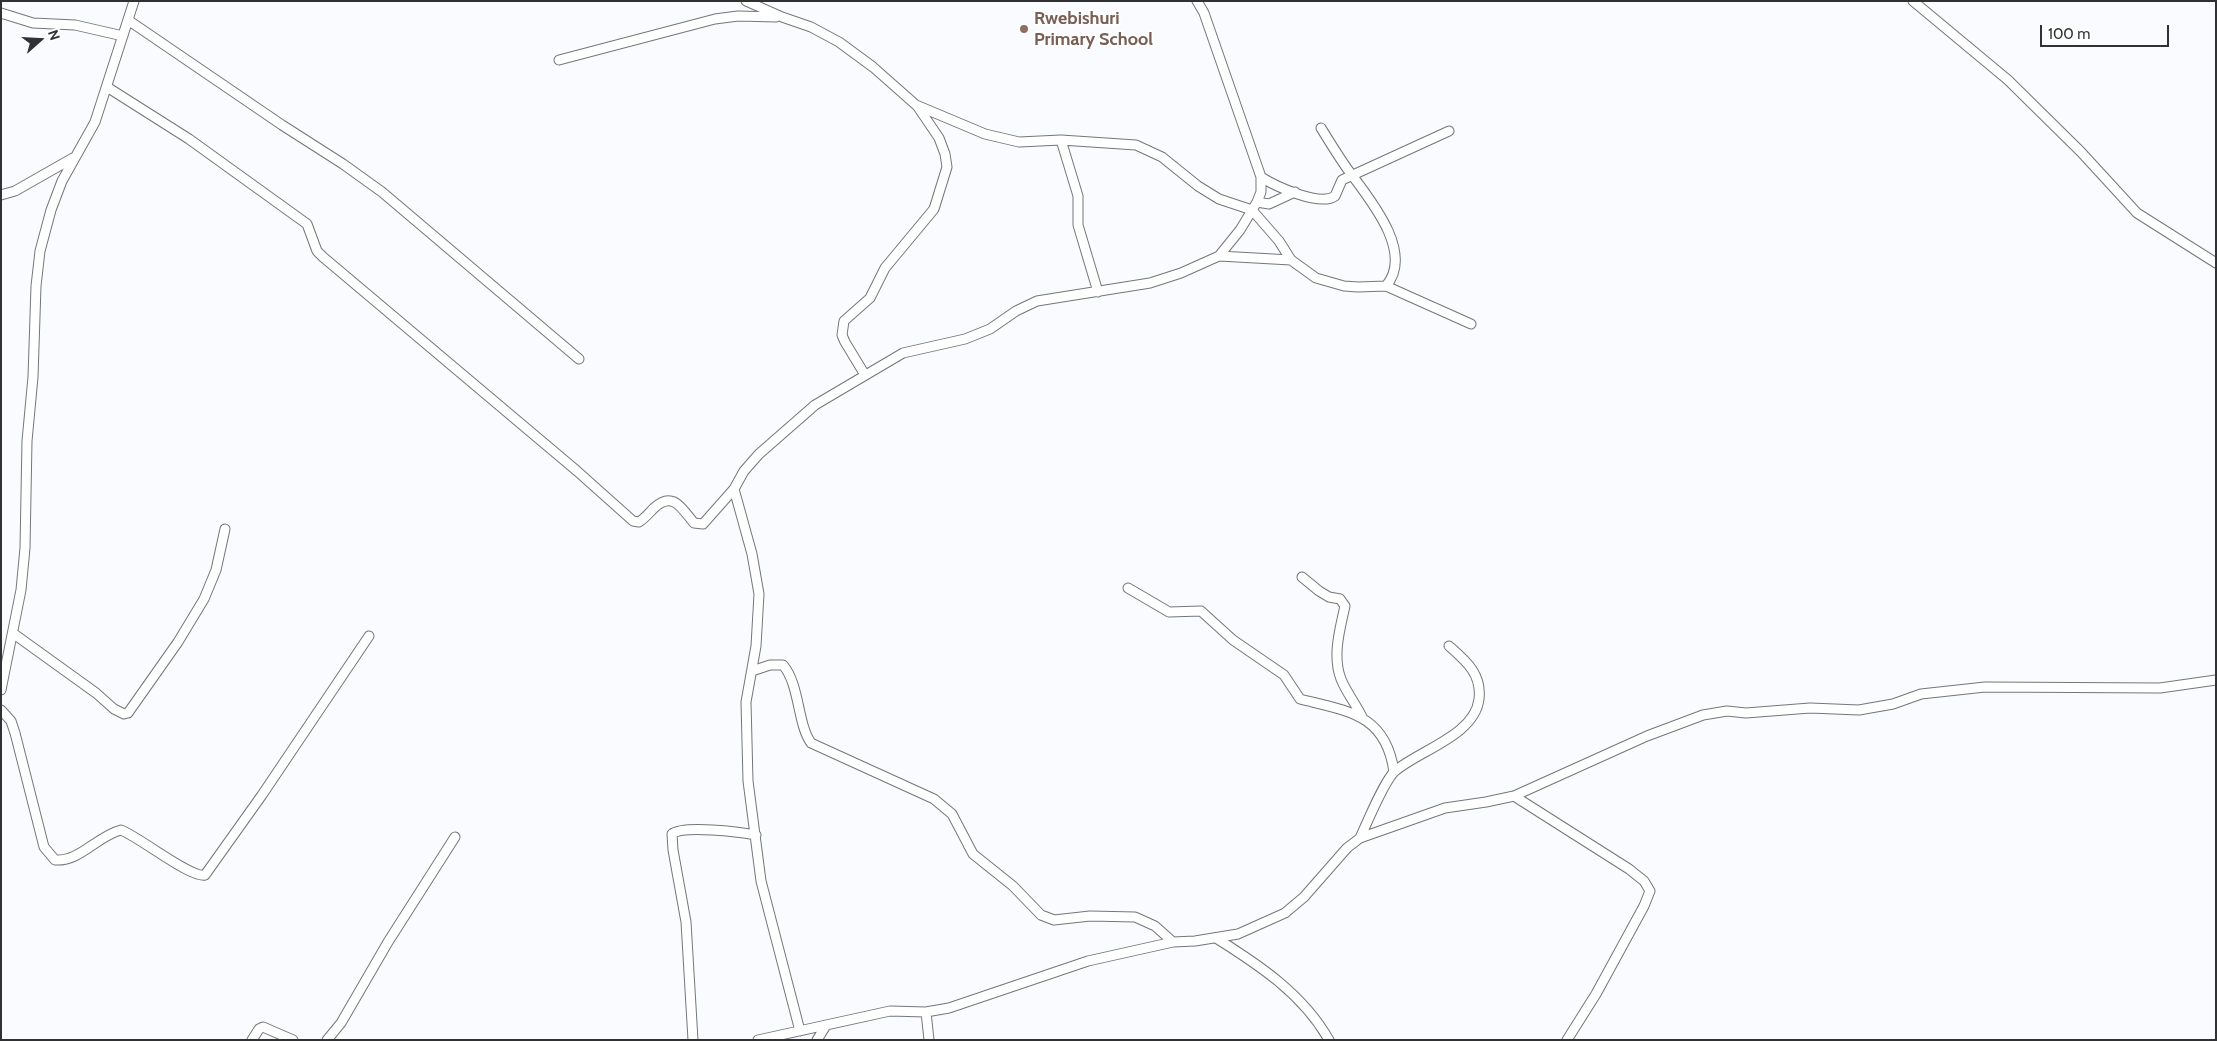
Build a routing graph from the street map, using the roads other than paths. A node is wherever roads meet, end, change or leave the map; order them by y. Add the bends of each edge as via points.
1 (134, 1) edge
2 (746, 1) edge
3 (1197, 1) edge
4 (1913, 1) edge
5 (1, 13) edge
6 (782, 17) junction
7 (128, 20) junction
8 (123, 36) junction
9 (559, 60) dead end
10 (107, 87) junction
11 (916, 105) junction
12 (1321, 128) dead end
13 (1449, 131) dead end
14 (1061, 140) junction
15 (74, 158) junction
16 (1261, 177) junction
17 (1353, 177) junction
18 (1295, 192) junction
19 (1, 195) edge
20 (1257, 202) junction
21 (1252, 210) junction
22 (1220, 256) junction
23 (1291, 260) junction
24 (2216, 263) edge
25 (1386, 286) junction
26 (1098, 292) junction
27 (1471, 324) dead end
28 (579, 359) dead end
29 (865, 375) junction
30 (734, 489) junction
31 (225, 529) dead end
32 (1302, 577) dead end
33 (1128, 588) dead end
34 (14, 634) junction
35 (369, 636) dead end
36 (1449, 646) dead end
37 (752, 671) junction
38 (2216, 680) edge
39 (1, 690) edge
40 (1, 710) edge
41 (1362, 717) junction
42 (1394, 772) junction
43 (1514, 796) junction
44 (756, 835) junction
45 (455, 837) dead end
46 (1360, 838) junction
47 (1216, 938) junction
48 (1173, 942) junction
49 (926, 1012) junction
50 (825, 1026) junction
51 (800, 1031) junction
52 (252, 1040) edge
53 (292, 1040) edge
54 (327, 1040) edge
55 (693, 1040) edge
56 (758, 1040) edge
57 (817, 1040) edge
58 (930, 1040) edge
59 (1329, 1040) edge
60 (1567, 1040) edge

1 - 7 street
2 - 6 street
3 - 16 street
4 - 24 street via 2001,74 2138,213
5 - 8 street via 33,23 75,25
6 - 9 street via 715,19
6 - 11 street via 839,42
7 - 8 street
7 - 28 street via 374,186
8 - 10 street
10 - 15 street via 95,122
10 - 30 street via 189,138 307,224 317,251 323,257 634,521 639,522 662,501 670,500 682,507 694,523 702,524
11 - 14 street via 985,134 1019,142
11 - 29 street via 939,138 947,167 934,209 885,268 870,298 844,321 842,335
12 - 17 street
13 - 17 street
14 - 21 street via 1136,145 1162,157 1198,186 1219,198
14 - 26 street via 1078,196 1077,215
15 - 19 street
15 - 34 street via 51,210 38,264 25,465 25,548
16 - 18 street via 1276,187
16 - 20 street
17 - 18 street via 1342,180 1335,196 1326,200
17 - 25 street via 1378,211 1392,242 1396,268
18 - 20 street via 1269,204
20 - 21 street
21 - 22 street
21 - 23 street
22 - 23 street
22 - 26 street via 1182,273
23 - 25 street via 1326,282 1358,287
25 - 27 street
26 - 29 street via 1036,301 990,329 965,339 902,353
29 - 30 street via 815,405 759,454
30 - 37 street via 759,594
31 - 34 street via 216,570 204,599 128,713 114,710 96,693
32 - 41 street via 1329,597 1340,599 1345,606 1338,634 1338,668
33 - 41 street via 1169,612 1201,611 1233,640 1284,675 1300,699
34 - 39 street
35 - 40 street via 262,795 205,874 200,876 121,830 107,835 73,857 55,860 44,846 11,720
36 - 42 street via 1477,674 1478,708 1468,724
37 - 44 street via 746,702 746,742
37 - 48 street via 783,665 811,743 934,799 952,814 973,854 1013,886 1041,915 1054,920 1135,916 1155,926
38 - 43 street via 2160,688 1985,687 1921,694 1893,704 1859,710 1810,708 1703,715 1647,736
41 - 42 street via 1382,736
42 - 46 street
43 - 46 street via 1445,808
43 - 60 street via 1629,869 1644,881 1650,891 1596,994
44 - 51 street via 761,881
44 - 55 street via 736,831 682,830 672,834 686,922
45 - 54 street via 341,1023
46 - 47 street via 1346,848 1304,897 1285,913 1238,934
47 - 48 street
47 - 59 street via 1290,991
48 - 49 street via 1088,961 949,1008
49 - 50 street via 890,1011
49 - 58 street
50 - 51 street
50 - 57 street
51 - 56 street
52 - 53 street via 263,1027

